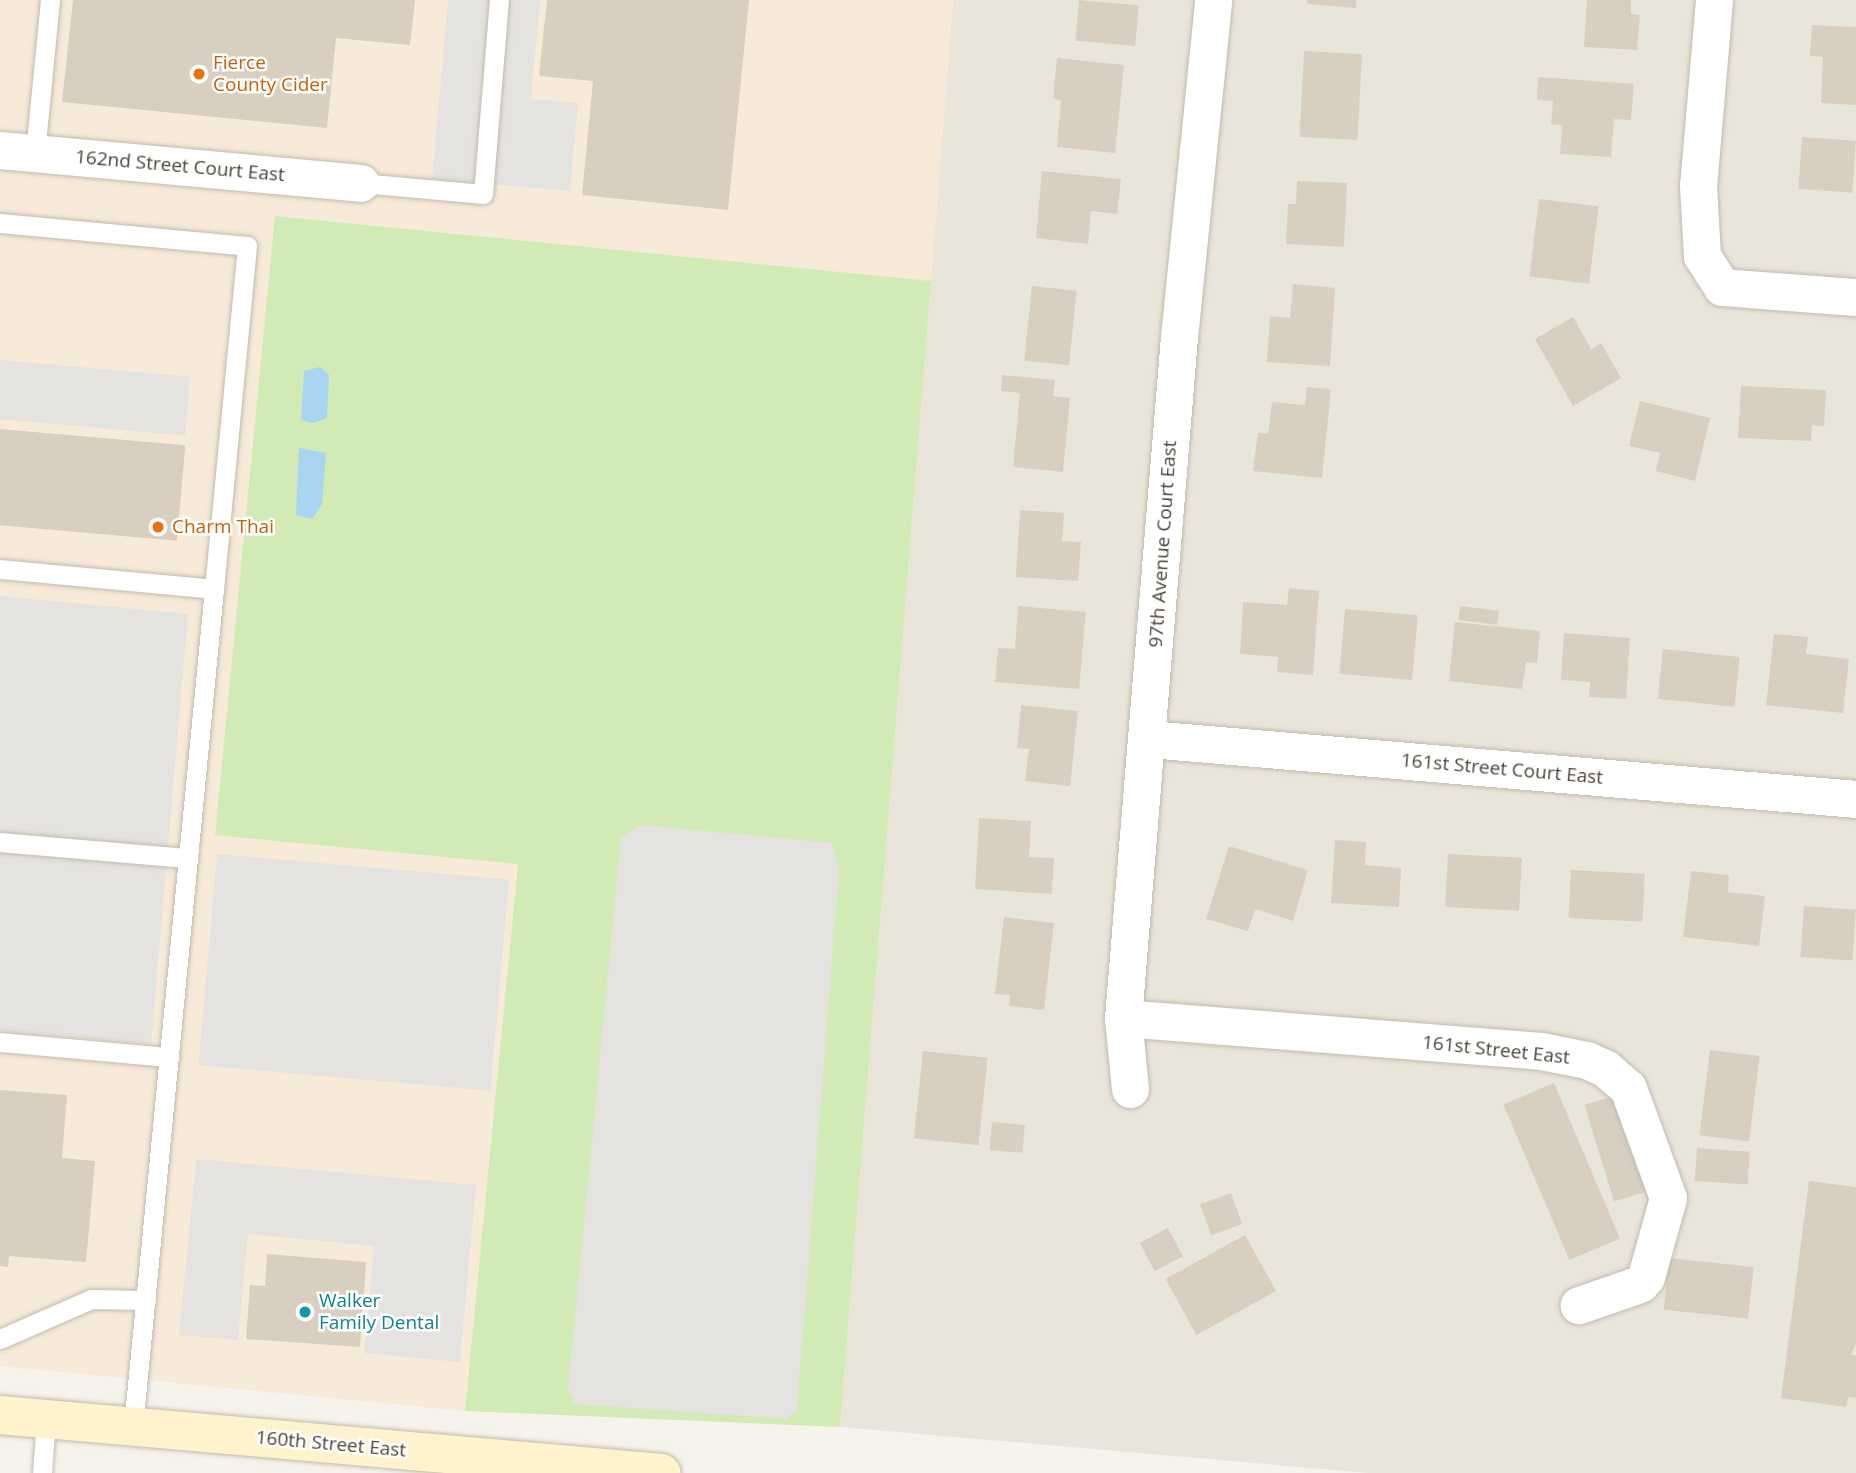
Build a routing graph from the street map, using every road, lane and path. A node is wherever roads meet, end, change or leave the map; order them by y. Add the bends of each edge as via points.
1 (50, 0) edge
2 (499, 0) edge
3 (1213, 0) edge
4 (1714, 0) edge
5 (17, 151) edge
6 (360, 183) joint
7 (0, 223) edge
8 (1856, 297) edge
9 (0, 569) edge
10 (214, 589) junction
11 (1149, 739) junction
12 (1856, 799) edge
13 (0, 842) edge
14 (188, 858) junction
15 (1124, 1018) junction
16 (0, 1042) edge
17 (169, 1057) junction
18 (1130, 1089) dead end
19 (146, 1300) junction
20 (1579, 1305) dead end
21 (0, 1339) edge
22 (0, 1415) edge
23 (46, 1419) junction
24 (133, 1427) junction
25 (452, 1464) edge
26 (42, 1473) edge
27 (661, 1473) edge

1 - 5 lane
2 - 6 lane via 483,194
3 - 11 street, 97th Avenue Court East via 1178,337
4 - 8 street via 1698,185 1702,256 1721,287
5 - 6 street, 162nd Street Court East
7 - 10 lane via 247,246
9 - 10 lane
10 - 14 lane
11 - 12 street, 161st Street Court East
11 - 15 street, 97th Avenue Court East
13 - 14 lane
14 - 17 lane
15 - 18 street, 97th Avenue Court East
15 - 20 street, 161st Street East via 1541,1051 1587,1060 1606,1069 1628,1088 1668,1198 1646,1277
16 - 17 lane
17 - 19 lane
19 - 21 lane via 92,1299
19 - 24 lane
22 - 23 main road, 160th Street East
23 - 24 main road, 160th Street East
23 - 26 lane
24 - 25 main road, 160th Street East
25 - 27 main road, 160th Street East

